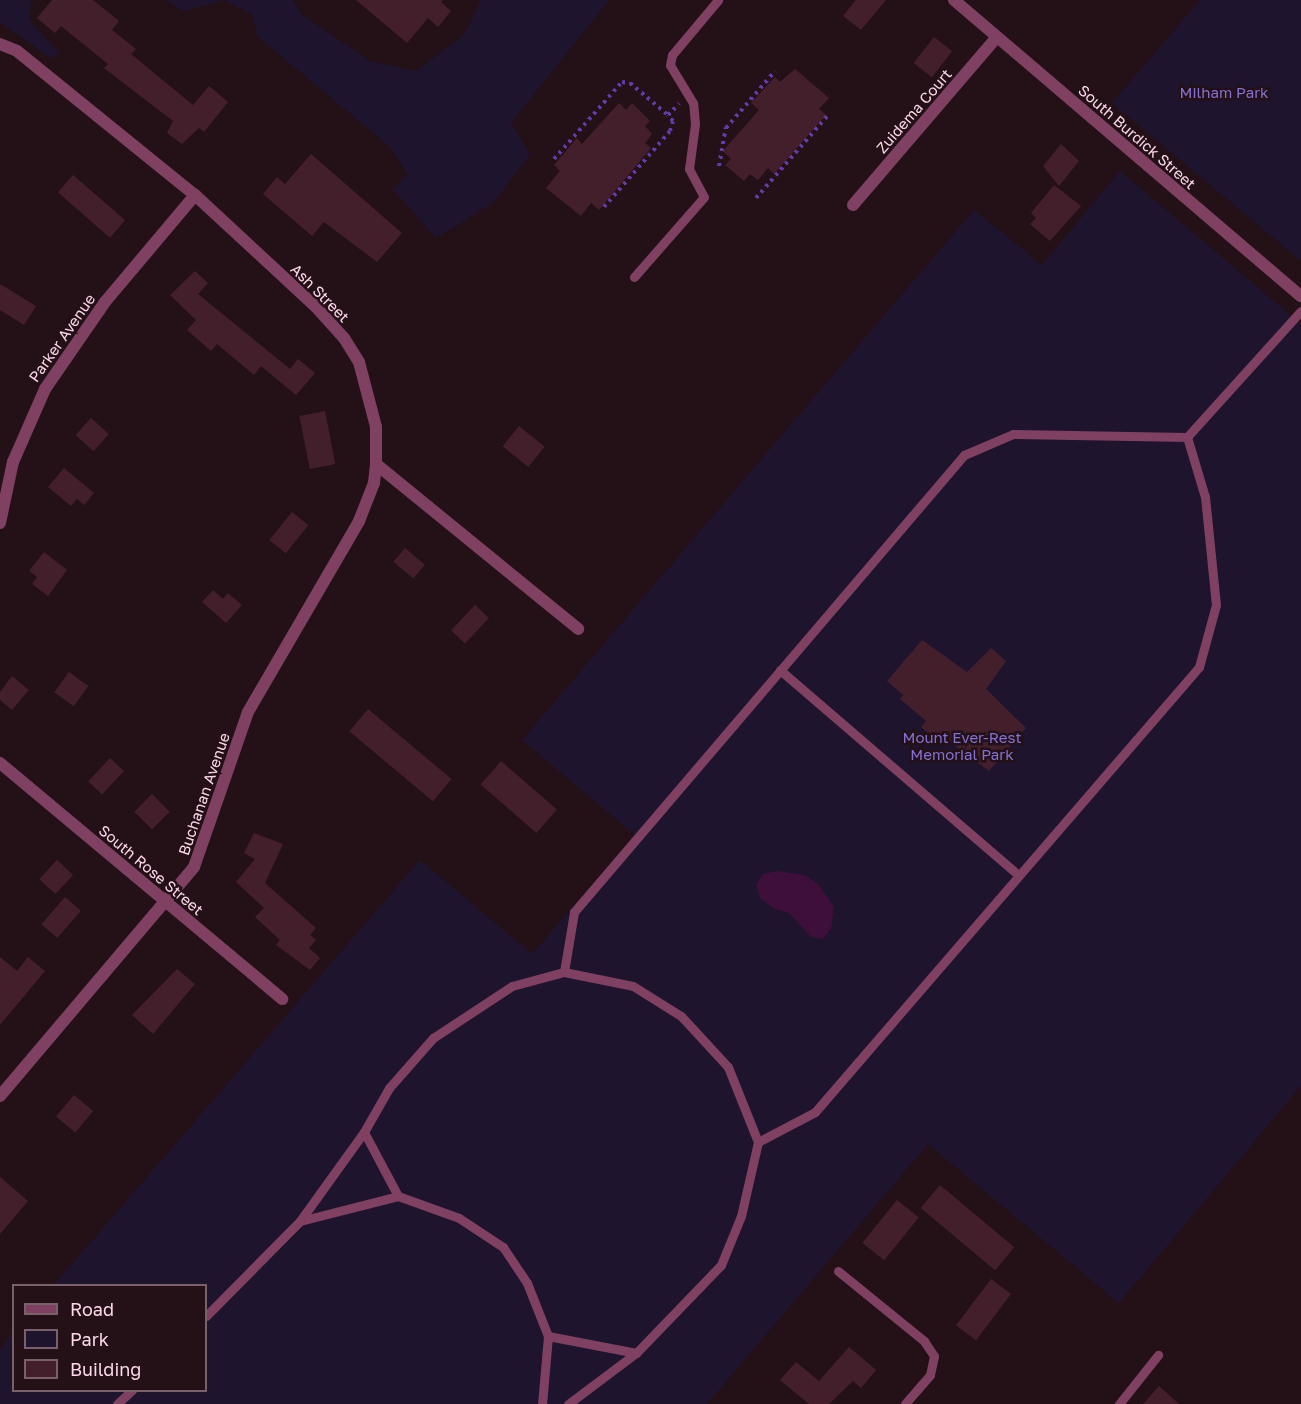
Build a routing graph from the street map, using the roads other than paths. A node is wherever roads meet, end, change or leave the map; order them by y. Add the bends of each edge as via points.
1 (718, 0) edge
2 (954, 0) edge
3 (997, 37) junction
4 (0, 44) edge
5 (195, 195) junction
6 (853, 205) dead end
7 (634, 277) dead end
8 (1301, 296) edge
9 (1301, 311) edge
10 (1187, 437) junction
11 (376, 464) junction
12 (0, 524) edge
13 (578, 629) dead end
14 (780, 670) junction
15 (0, 763) edge
16 (1017, 874) junction
17 (167, 903) junction
18 (564, 972) junction
19 (282, 999) dead end
20 (0, 1096) edge
21 (364, 1132) junction
22 (758, 1142) junction
23 (398, 1196) junction
24 (300, 1221) junction
25 (838, 1271) dead end
26 (207, 1315) edge
27 (548, 1336) junction
28 (636, 1353) junction
29 (1158, 1355) dead end
30 (130, 1392) edge
31 (117, 1404) edge
32 (542, 1404) edge
33 (568, 1404) edge
34 (905, 1404) edge
35 (1119, 1404) edge

1 - 7 lane via 672,55 670,65 693,103 695,124 689,169 704,197
2 - 3 street, South Burdick Street
3 - 6 street, Zuidema Court
3 - 8 street, South Burdick Street
4 - 5 street, Ash Street via 17,51
5 - 11 street, Ash Street via 316,307 344,339 368,390 376,427
5 - 12 street, Parker Avenue via 105,302 45,389 13,462
9 - 10 lane
10 - 14 lane via 1013,434 964,455
10 - 16 lane via 1205,497 1216,604 1199,668
11 - 13 street
11 - 17 street, Buchanan Avenue via 374,483 359,521 248,712 194,867
14 - 16 lane
14 - 18 lane via 574,912
15 - 17 street, South Rose Street
16 - 22 lane via 814,1112
17 - 19 street, South Rose Street
17 - 20 street, Buchanan Avenue
18 - 21 lane via 512,986 433,1038 389,1088
18 - 22 lane via 633,986 681,1016 728,1067
21 - 23 lane
21 - 24 lane
22 - 28 lane via 741,1216 721,1265
23 - 24 lane
23 - 27 lane via 459,1218 503,1247 527,1283
24 - 26 lane
25 - 34 lane via 924,1341 934,1356 930,1375
27 - 28 lane
27 - 32 lane
28 - 33 lane
29 - 35 lane
30 - 31 lane

